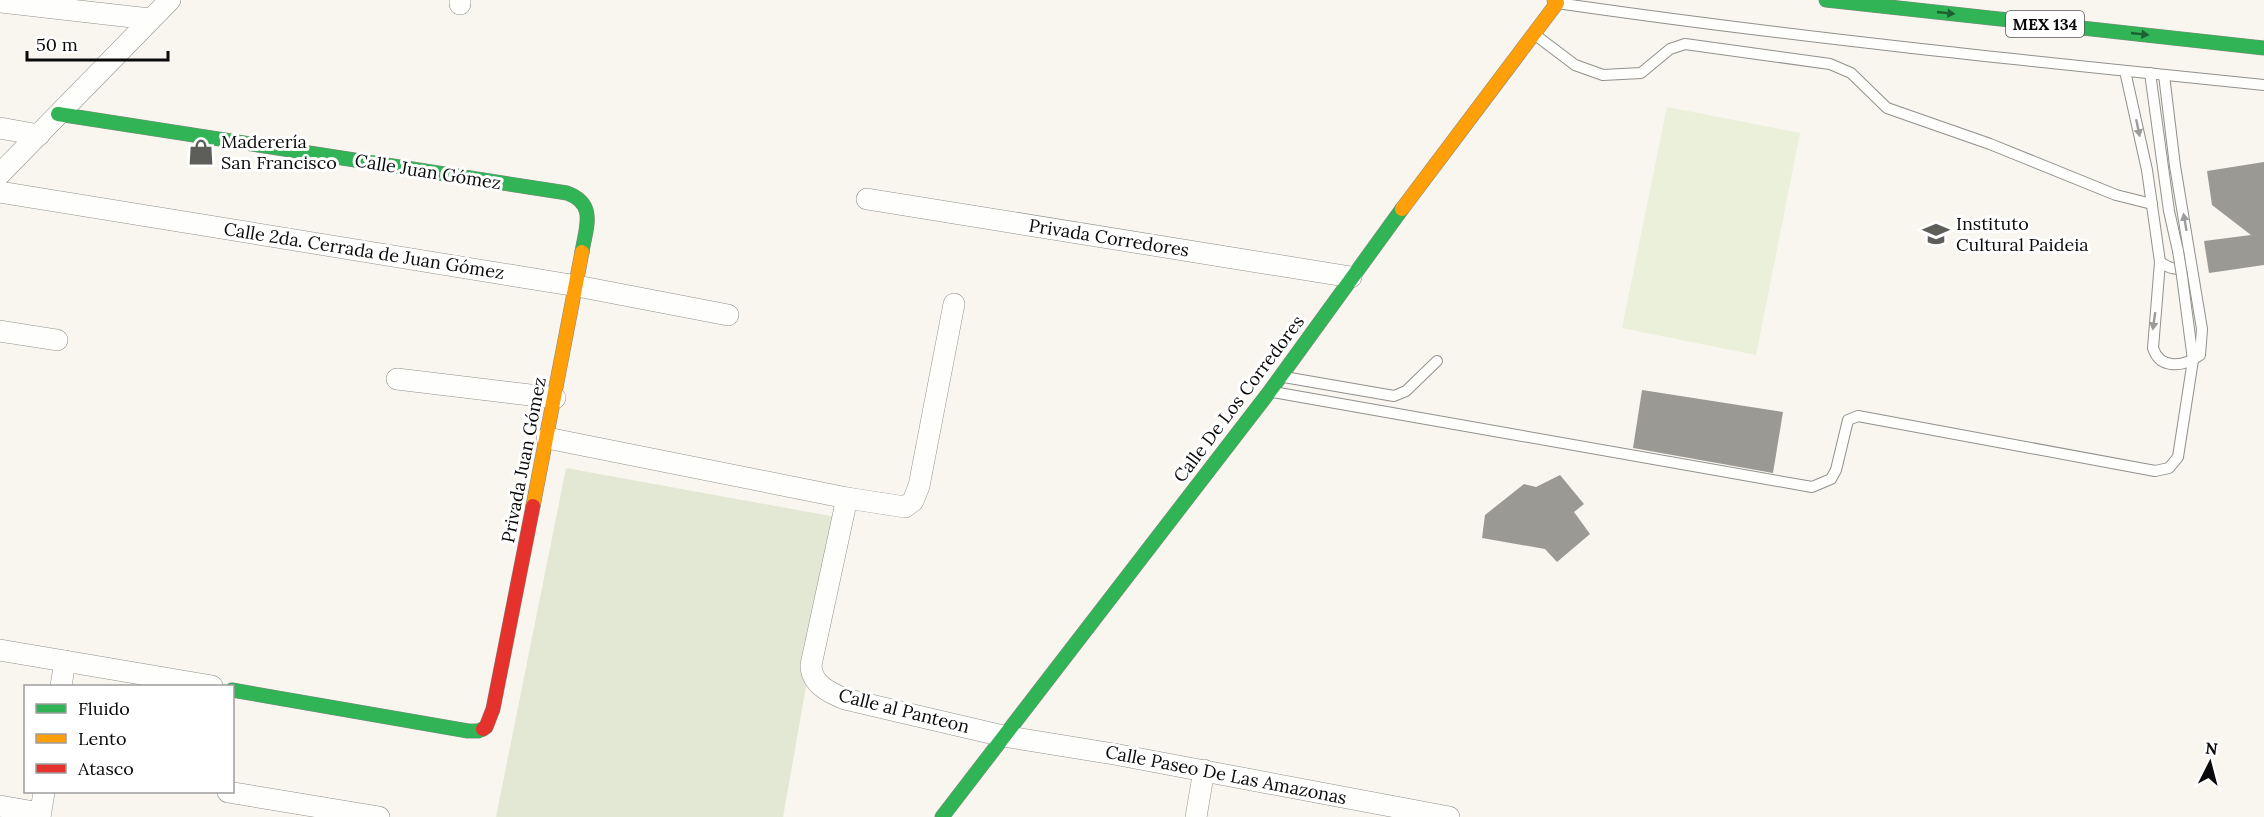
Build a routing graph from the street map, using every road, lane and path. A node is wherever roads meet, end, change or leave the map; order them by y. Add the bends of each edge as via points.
1 (170, 0) edge
2 (1826, 0) edge
3 (0, 2) edge
4 (1555, 2) edge
5 (150, 19) junction
6 (1534, 34) junction
7 (2264, 48) edge
8 (2125, 71) junction
9 (2150, 74) junction
10 (2164, 75) junction
11 (2264, 86) edge
12 (58, 114) junction
13 (0, 128) edge
14 (39, 135) junction
15 (0, 174) edge
16 (0, 192) edge
17 (867, 199) dead end
18 (583, 200) joint
19 (2152, 204) junction
20 (2192, 260) junction
21 (2160, 262) junction
22 (1351, 277) junction
23 (577, 286) junction
24 (954, 304) dead end
25 (728, 315) dead end
26 (0, 331) edge
27 (57, 340) dead end
28 (2193, 360) junction
29 (1437, 361) dead end
30 (1280, 376) junction
31 (397, 379) dead end
32 (1270, 391) junction
33 (555, 399) junction
34 (547, 438) junction
35 (847, 498) junction
36 (0, 650) edge
37 (65, 661) junction
38 (61, 685) edge
39 (201, 685) edge
40 (234, 690) edge
41 (1003, 736) junction
42 (1204, 770) junction
43 (44, 793) edge
44 (234, 793) edge
45 (0, 806) edge
46 (40, 815) edge
47 (380, 817) edge
48 (942, 817) edge
49 (1196, 817) edge
50 (1449, 817) edge

1 - 5 street
2 -> 7 main road, MEX 134
3 - 5 street
4 - 6 main road, Calle De Los Corredores
4 - 8 lane via 1720,27
5 - 12 street
6 - 19 lane via 1575,66 1603,75 1641,73 1670,49 1685,44 1830,64 1851,74 1887,108 2116,195
6 - 22 main road, Calle De Los Corredores
8 - 9 lane
8 -> 19 lane
9 - 10 lane
9 - 28 lane, bridge
10 - 11 lane
20 -> 10 lane
12 - 14 street
12 - 18 main road, Calle Juan Gómez via 555,192
13 - 14 street
14 - 15 street
16 - 23 street, Calle 2da. Cerrada de Juan Gómez
17 - 22 street, Privada Corredores
18 - 23 main road, Privada Juan Gómez via 588,213
19 - 21 lane
20 - 21 lane via 2178,269
20 - 28 lane via 2202,329 2200,355
21 -> 28 lane via 2152,348 2163,363
22 - 30 main road, Calle De Los Corredores
23 - 25 street, Calle 2da. Cerrada de Juan Gómez
23 - 33 main road, Privada Juan Gómez
24 - 35 street via 913,501 900,507
26 - 27 street
28 - 32 lane via 2178,457 2169,468 2141,470 1858,416 1848,420 1831,479 1812,487
29 - 30 lane via 1406,391 1394,396
30 - 32 main road, Calle De Los Corredores
31 - 33 street
32 - 41 main road, Calle De Los Corredores
33 - 34 main road, Privada Juan Gómez
34 - 35 street
34 - 40 main road, Privada Juan Gómez via 493,709 486,727 468,731
35 - 41 street, Calle al Panteon via 811,665 815,679 845,699
36 - 37 street
37 - 38 street
37 - 39 street
41 - 42 street, Calle Paseo De Las Amazonas
41 - 48 main road, Calle De Los Corredores
42 - 49 street
42 - 50 street, Calle Paseo De Las Amazonas
43 - 46 street
44 - 47 street
45 - 46 street

